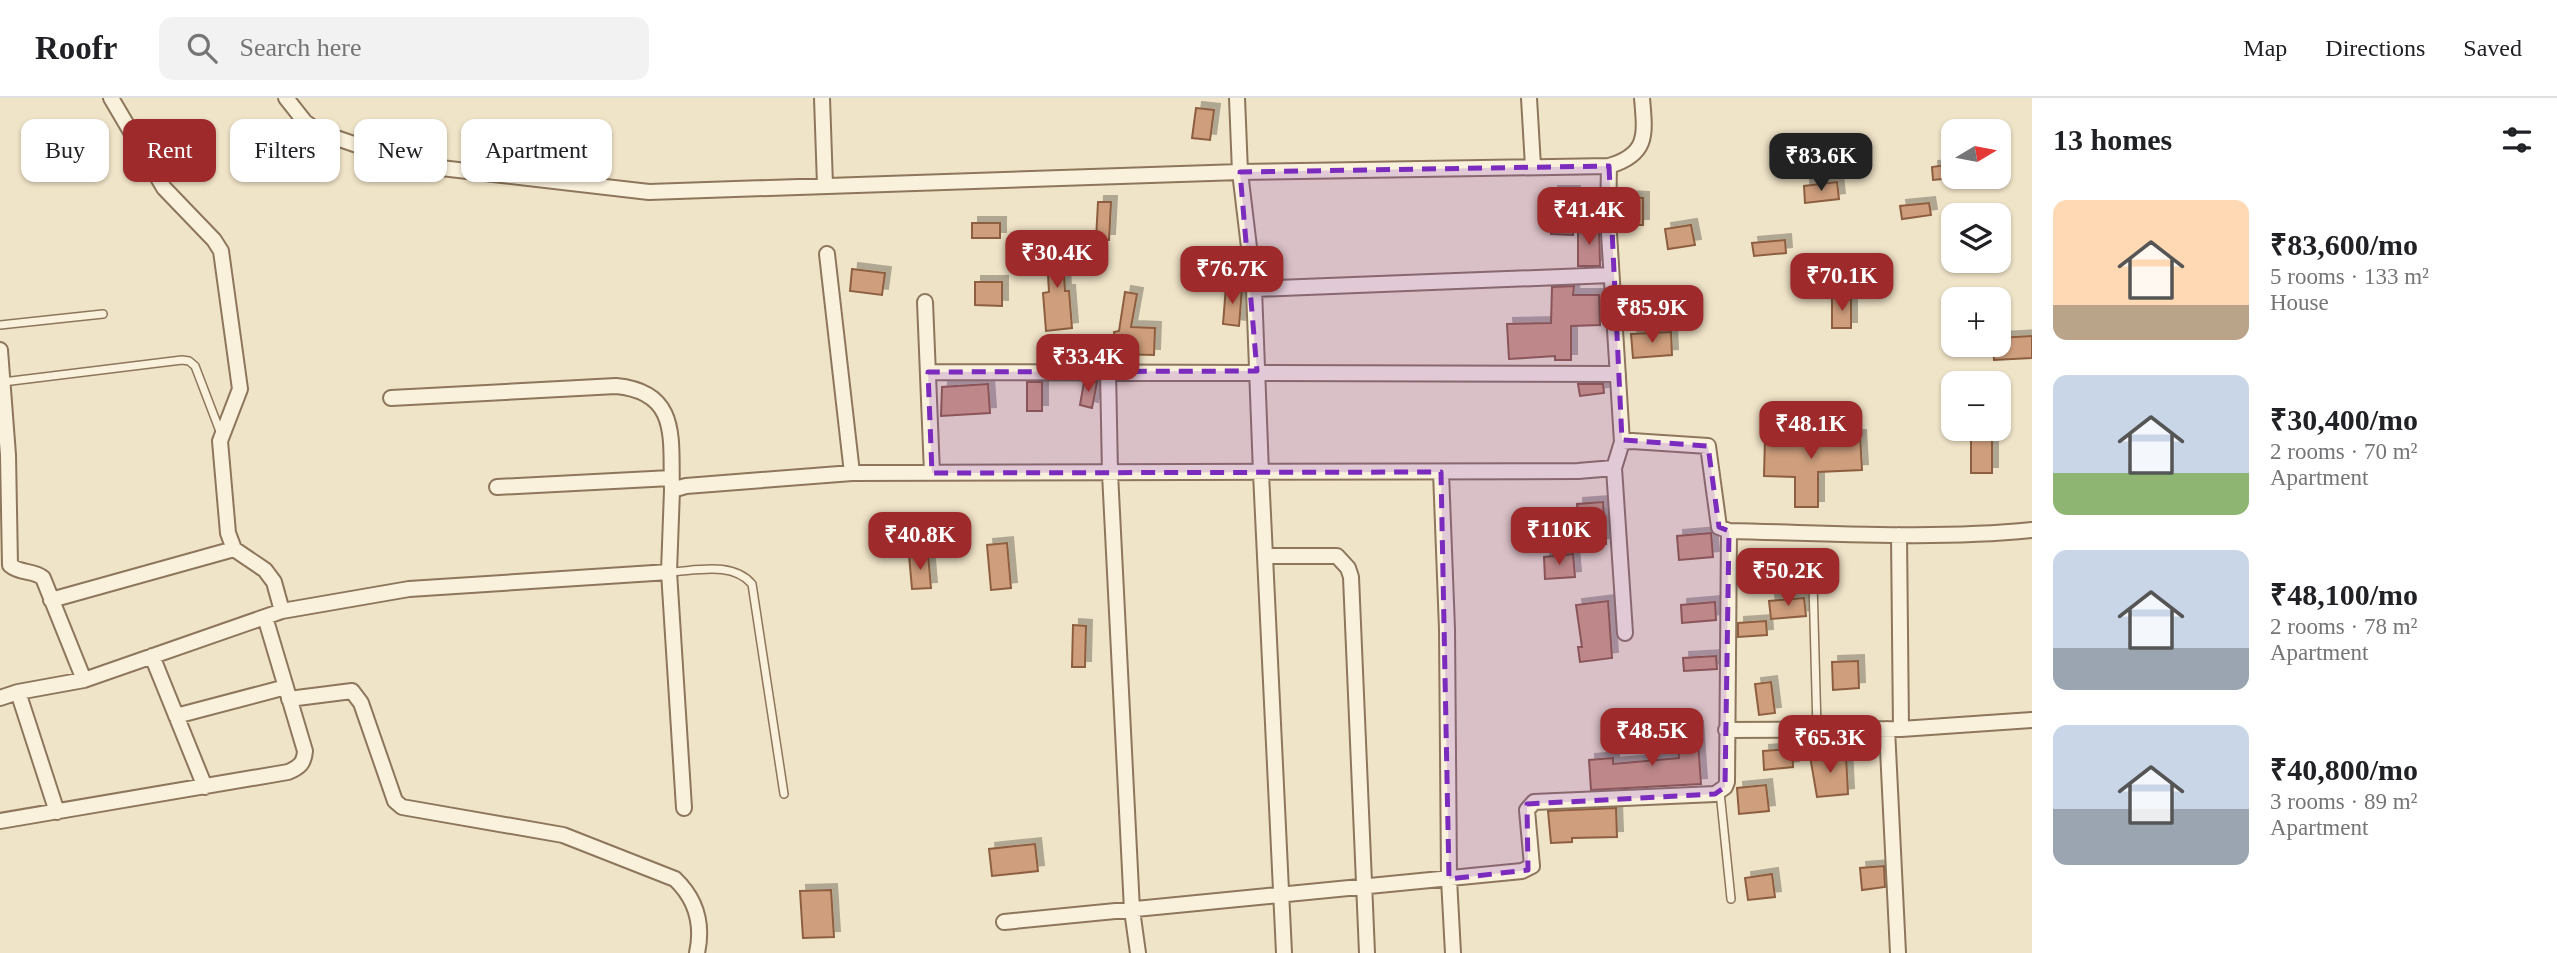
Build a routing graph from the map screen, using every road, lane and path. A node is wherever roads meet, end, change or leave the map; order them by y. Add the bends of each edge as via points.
1 (111, 98) edge
2 (286, 98) edge
3 (822, 98) edge
4 (1237, 98) edge
5 (1529, 98) edge
6 (1642, 98) edge
7 (1533, 166) junction
8 (1609, 166) junction
9 (1240, 172) junction
10 (825, 185) junction
11 (827, 254) dead end
12 (1611, 275) junction
13 (1254, 289) junction
14 (925, 302) dead end
15 (103, 314) dead end
16 (0, 325) edge
17 (0, 350) edge
18 (1108, 371) junction
19 (1257, 371) junction
20 (928, 372) junction
21 (1618, 374) junction
22 (3, 382) junction
23 (391, 398) dead end
24 (221, 434) junction
25 (1622, 442) junction
26 (1614, 468) junction
27 (1441, 472) junction
28 (852, 473) junction
29 (932, 473) junction
30 (1110, 473) junction
31 (1261, 473) junction
32 (672, 484) junction
33 (497, 487) dead end
34 (2032, 530) edge
35 (1729, 531) junction
36 (1899, 535) junction
37 (234, 549) junction
38 (1265, 556) junction
39 (669, 572) junction
40 (1813, 582) dead end
41 (51, 600) junction
42 (282, 611) junction
43 (265, 617) junction
44 (1625, 633) dead end
45 (152, 656) junction
46 (84, 680) junction
47 (18, 692) junction
48 (287, 693) junction
49 (0, 698) edge
50 (176, 716) junction
51 (2032, 720) edge
52 (1817, 729) junction
53 (1894, 729) junction
54 (1726, 730) junction
55 (205, 787) junction
56 (1720, 792) junction
57 (784, 794) dead end
58 (684, 808) dead end
59 (57, 812) junction
60 (0, 821) edge
61 (1449, 879) junction
62 (1364, 889) junction
63 (1279, 895) junction
64 (1731, 899) dead end
65 (1132, 910) junction
66 (1004, 922) dead end
67 (697, 953) edge
68 (1138, 953) edge
69 (1284, 953) edge
70 (1367, 953) edge
71 (1453, 953) edge
72 (1898, 953) edge

1 - 24 street via 164,188 220,251 240,389
2 - 10 street via 319,132 415,165 649,192
3 - 10 street
4 - 9 street
5 - 7 street
6 - 8 street via 1645,136 1639,149 1625,162
7 - 8 street
7 - 9 street
8 - 12 street
9 - 10 street
9 - 13 street
11 - 28 street
12 - 13 street
12 - 21 street
13 - 19 street
14 - 20 street
15 - 16 lane
17 - 22 street
18 - 19 street
18 - 20 street
18 - 30 street
19 - 21 street
19 - 31 street
20 - 29 street
21 - 25 street
22 - 24 lane via 189,361
22 - 41 street via 9,561 18,571 40,575
23 - 32 street via 630,387 658,403 668,416
24 - 37 street via 228,533
25 - 26 street
25 - 35 street via 1708,446 1719,527
26 - 27 street
26 - 44 street
27 - 31 street
27 - 61 street
28 - 29 street
28 - 32 street
29 - 30 street
30 - 31 street
30 - 65 street
31 - 38 street
32 - 33 street
32 - 39 street
34 - 36 street
35 - 36 street
35 - 54 street
36 - 53 street
37 - 41 street
37 - 42 street via 265,569
38 - 62 street via 1337,556 1351,577
38 - 63 street
39 - 42 street via 409,589
39 - 57 lane via 732,571 752,584
39 - 58 street
40 - 52 lane
41 - 46 street
42 - 43 street
43 - 45 street
43 - 48 street
45 - 46 street
45 - 50 street
46 - 47 street
47 - 49 street
47 - 59 street
48 - 50 street
48 - 55 street via 304,751 298,768
48 - 67 street via 352,691 361,703 395,801 402,807 563,835 675,880 685,888 699,919
50 - 55 street
51 - 53 street
52 - 53 street
52 - 54 street
53 - 72 street
54 - 56 street via 1727,782
55 - 59 street
56 - 61 street via 1534,802 1527,810 1532,861 1528,870
56 - 64 lane
59 - 60 street
61 - 62 street
61 - 71 street
62 - 63 street
62 - 70 street
63 - 65 street
63 - 69 street
65 - 66 street
65 - 68 street

